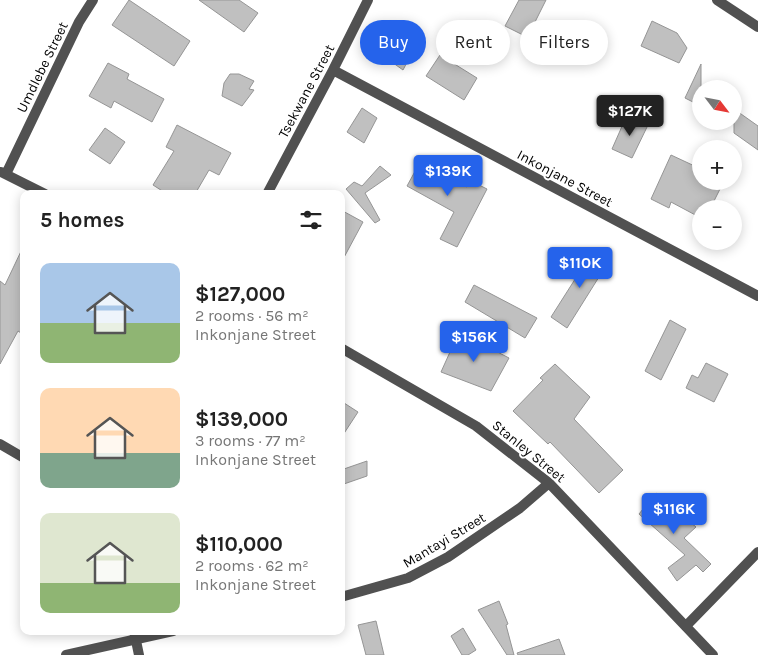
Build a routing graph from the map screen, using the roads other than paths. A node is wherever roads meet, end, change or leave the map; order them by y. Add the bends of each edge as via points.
1 (93, 0) edge
2 (368, 0) edge
3 (717, 0) edge
4 (758, 27) edge
5 (333, 70) junction
6 (3, 172) edge
7 (37, 190) edge
8 (269, 190) edge
9 (758, 296) edge
10 (345, 350) edge
11 (0, 444) edge
12 (20, 456) edge
13 (549, 483) junction
14 (758, 552) edge
15 (345, 596) edge
16 (686, 626) junction
17 (135, 635) edge
18 (66, 655) edge
19 (139, 655) edge
20 (713, 655) edge

1 - 6 street, Umdlebe Street
2 - 5 street, Tsekwane Street
3 - 4 street
5 - 8 street, Tsekwane Street
5 - 9 street, Inkonjane Street
6 - 7 street
10 - 13 street, Stanley Street via 476,426
11 - 12 street
13 - 15 street, Mantayi Street via 520,508 448,557 408,578
13 - 16 street, Stanley Street
14 - 16 street
16 - 20 street, Stanley Street
17 - 18 street
17 - 19 street

